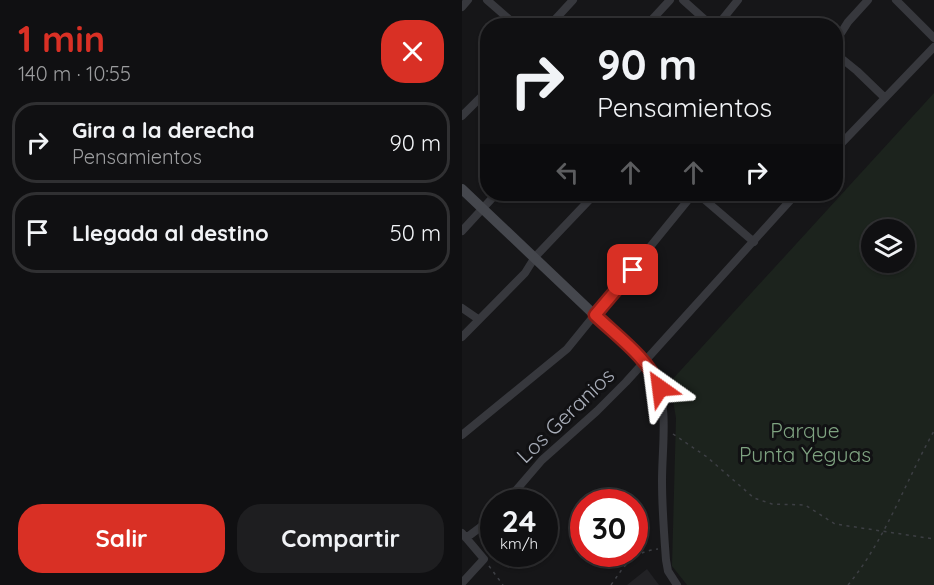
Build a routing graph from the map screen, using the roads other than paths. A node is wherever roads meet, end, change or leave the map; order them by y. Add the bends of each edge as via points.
1 (468, 0) edge
2 (487, 0) edge
3 (573, 0) edge
4 (670, 0) edge
5 (683, 0) edge
6 (738, 0) edge
7 (868, 0) edge
8 (896, 0) edge
9 (462, 6) edge
10 (508, 18) edge
11 (556, 18) edge
12 (653, 18) edge
13 (703, 18) edge
14 (723, 18) edge
15 (843, 30) edge
16 (934, 38) edge
17 (934, 47) edge
18 (843, 60) edge
19 (480, 98) edge
20 (885, 98) junction
21 (462, 116) edge
22 (843, 139) edge
23 (462, 189) edge
24 (490, 201) edge
25 (589, 201) edge
26 (687, 201) edge
27 (706, 201) edge
28 (790, 201) edge
29 (483, 208) junction
30 (462, 231) edge
31 (753, 242) junction
32 (535, 257) junction
33 (462, 308) edge
34 (595, 315) junction
35 (478, 319) junction
36 (462, 337) edge
37 (644, 361) junction
38 (654, 374) joint
39 (462, 435) edge
40 (517, 489) edge
41 (480, 526) edge
42 (464, 536) edge
43 (462, 583) edge
44 (677, 585) edge

1 - 9 street
2 - 10 street
3 - 11 street
4 - 12 street
5 - 13 street
6 - 14 street
7 - 15 street
8 - 16 street
17 - 20 street
18 - 20 street
19 - 21 street
20 - 22 street
23 - 29 street
24 - 29 street
25 - 32 street
26 - 34 street
27 - 31 street
28 - 31 street, Los Geranios
29 - 30 street
29 - 32 street
31 - 37 street, Los Geranios
32 - 34 street
32 - 35 street via 525,273
33 - 35 street
34 - 37 street
34 - 39 street via 567,349
35 - 36 street
37 - 38 street
37 - 40 street, Los Geranios
38 - 44 street via 660,388 664,428 665,548 668,571
41 - 42 street
42 - 43 street via 484,560

